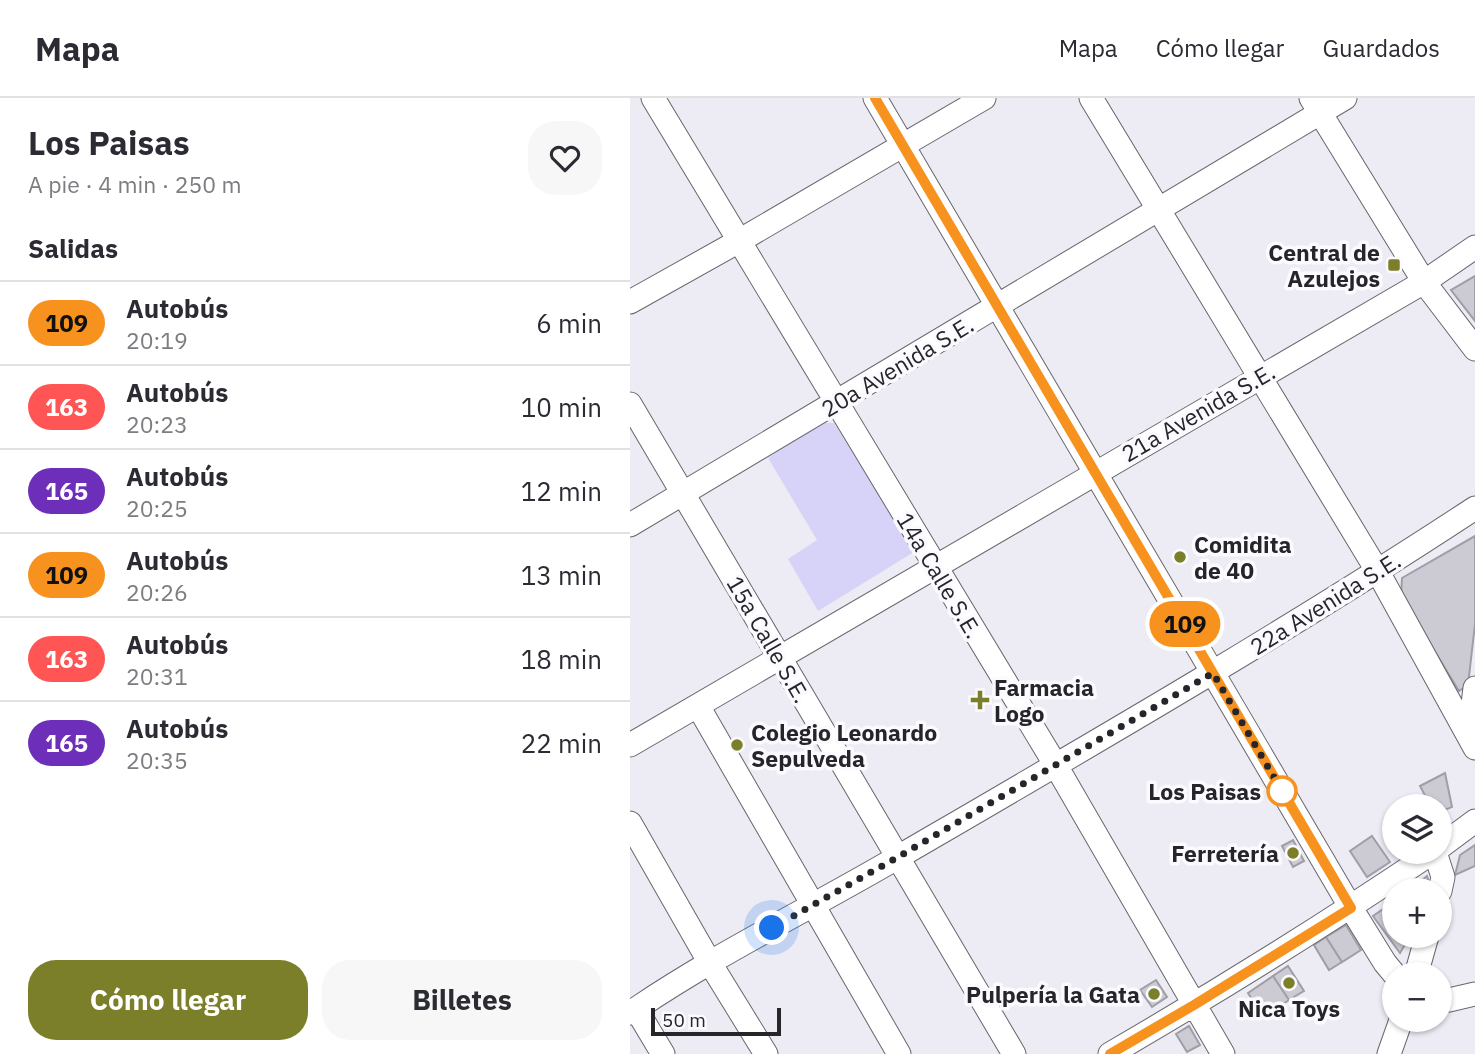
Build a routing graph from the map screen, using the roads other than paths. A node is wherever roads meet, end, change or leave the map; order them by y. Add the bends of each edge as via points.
1 (653, 98) edge
2 (875, 98) edge
3 (984, 98) edge
4 (1091, 98) edge
5 (1345, 98) edge
6 (1316, 106) edge
7 (904, 145) junction
8 (1158, 209) junction
9 (739, 242) junction
10 (1475, 247) edge
11 (1424, 282) junction
12 (630, 302) edge
13 (998, 305) junction
14 (1475, 349) edge
15 (1259, 377) junction
16 (836, 402) junction
17 (630, 404) edge
18 (1096, 472) junction
19 (684, 494) junction
20 (1475, 508) edge
21 (630, 525) edge
22 (935, 567) junction
23 (1378, 572) junction
24 (780, 658) junction
25 (1213, 673) junction
26 (1475, 688) edge
27 (698, 706) junction
28 (1472, 743) edge
29 (630, 745) edge
30 (1055, 764) junction
31 (1475, 821) edge
32 (630, 823) edge
33 (1452, 838) edge
34 (898, 857) junction
35 (1416, 864) edge
36 (813, 905) junction
37 (1351, 908) junction
38 (1383, 962) edge
39 (710, 963) junction
40 (1475, 994) edge
41 (1452, 999) edge
42 (1194, 1005) junction
43 (633, 1011) edge
44 (1397, 1032) edge
45 (663, 1054) edge
46 (766, 1054) edge
47 (899, 1054) edge
48 (1014, 1054) edge
49 (1110, 1054) edge
50 (1223, 1054) edge
51 (1389, 1054) edge

1 - 9 street, 14a Calle S.E.
2 - 7 street
3 - 7 street
4 - 8 street
5 - 6 street, 20a Avenida S.E.
6 - 8 street, 20a Avenida S.E.
6 - 11 street
7 - 9 street
7 - 13 street
8 - 13 street, 20a Avenida S.E.
8 - 15 street
9 - 12 street
9 - 16 street, 14a Calle S.E.
10 - 11 street, 21a Avenida S.E.
11 - 14 street
11 - 15 street, 21a Avenida S.E.
13 - 16 street, 20a Avenida S.E.
13 - 18 street
15 - 18 street, 21a Avenida S.E.
15 - 23 street
16 - 19 street, 20a Avenida S.E.
16 - 22 street, 14a Calle S.E.
17 - 19 street, 15a Calle S.E.
18 - 22 street, 21a Avenida S.E.
18 - 25 street
19 - 21 street, 20a Avenida S.E.
19 - 24 street, 15a Calle S.E.
20 - 23 street, 22a Avenida S.E.
22 - 24 street, 21a Avenida S.E.
22 - 30 street, 14a Calle S.E.
23 - 25 street, 22a Avenida S.E.
23 - 28 street
24 - 27 street, 21a Avenida S.E.
24 - 34 street, 15a Calle S.E.
25 - 30 street, 22a Avenida S.E.
25 - 37 street
26 - 28 street
27 - 29 street, 21a Avenida S.E.
27 - 36 street
30 - 34 street, 22a Avenida S.E.
30 - 42 street, 14a Calle S.E.
31 - 33 street
32 - 39 street
34 - 36 street, 22a Avenida S.E.
34 - 48 street, 15a Calle S.E.
35 - 37 street
36 - 39 street, 22a Avenida S.E.
36 - 47 street
37 - 38 street
37 - 42 street
39 - 43 street, 22a Avenida S.E.
39 - 46 street
40 - 41 street
42 - 49 street
42 - 50 street, 14a Calle S.E.
43 - 45 street
44 - 51 street

